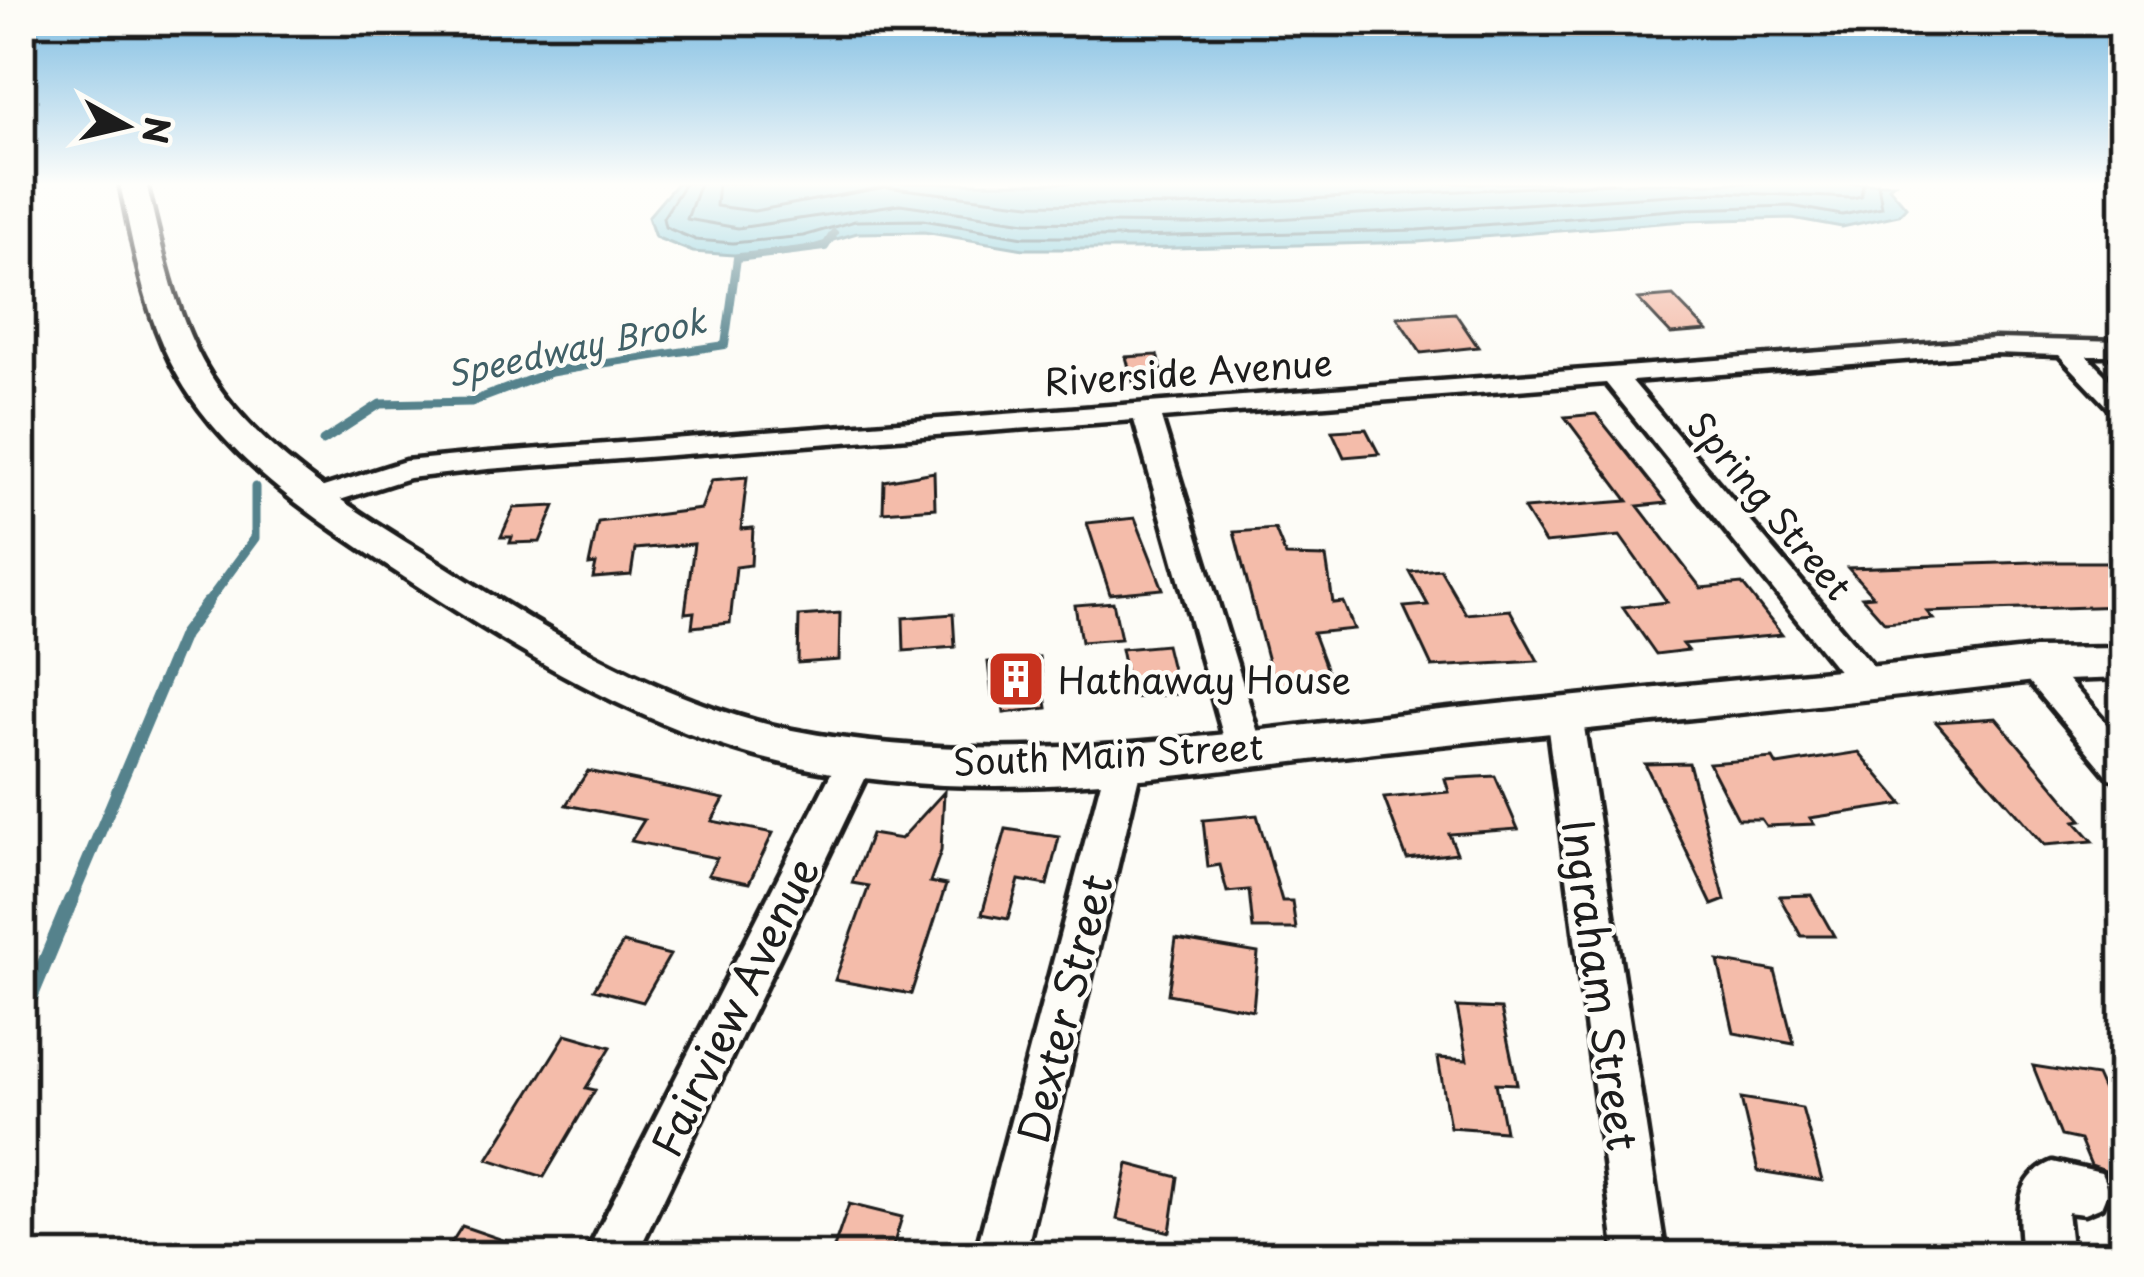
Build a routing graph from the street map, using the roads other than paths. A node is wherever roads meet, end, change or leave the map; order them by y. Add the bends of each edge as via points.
1 (150, 243) edge
2 (2064, 346) junction
3 (2123, 349) edge
4 (1612, 375) junction
5 (2123, 407) edge
6 (1145, 410) junction
7 (321, 496) junction
8 (2123, 663) edge
9 (2035, 665) junction
10 (1869, 685) junction
11 (1564, 714) junction
12 (1245, 748) junction
13 (858, 756) junction
14 (1125, 759) junction
15 (2123, 768) edge
16 (2084, 1190) dead end
17 (610, 1256) edge
18 (1000, 1256) edge
19 (1641, 1256) edge
20 (2047, 1256) edge

1 - 7 main road, South Main Street via 197,382 234,428
2 - 3 street, Riverside Avenue
2 - 4 street, Riverside Avenue
2 - 5 street
4 - 6 street, Riverside Avenue
4 - 10 street, Spring Street
6 - 7 street, Riverside Avenue via 488,460 405,470
6 - 12 street
7 - 13 main road, South Main Street via 410,563 628,692 728,732
8 - 9 main road, South Main Street
9 - 10 main road, South Main Street
9 - 15 street
10 - 11 main road, South Main Street
11 - 12 main road, South Main Street
11 - 19 street, Ingraham Street
12 - 14 main road, South Main Street
13 - 14 main road, South Main Street via 963,765
13 - 17 street, Fairview Avenue
14 - 18 street, Dexter Street
16 - 20 street via 2053,1186 2042,1203

